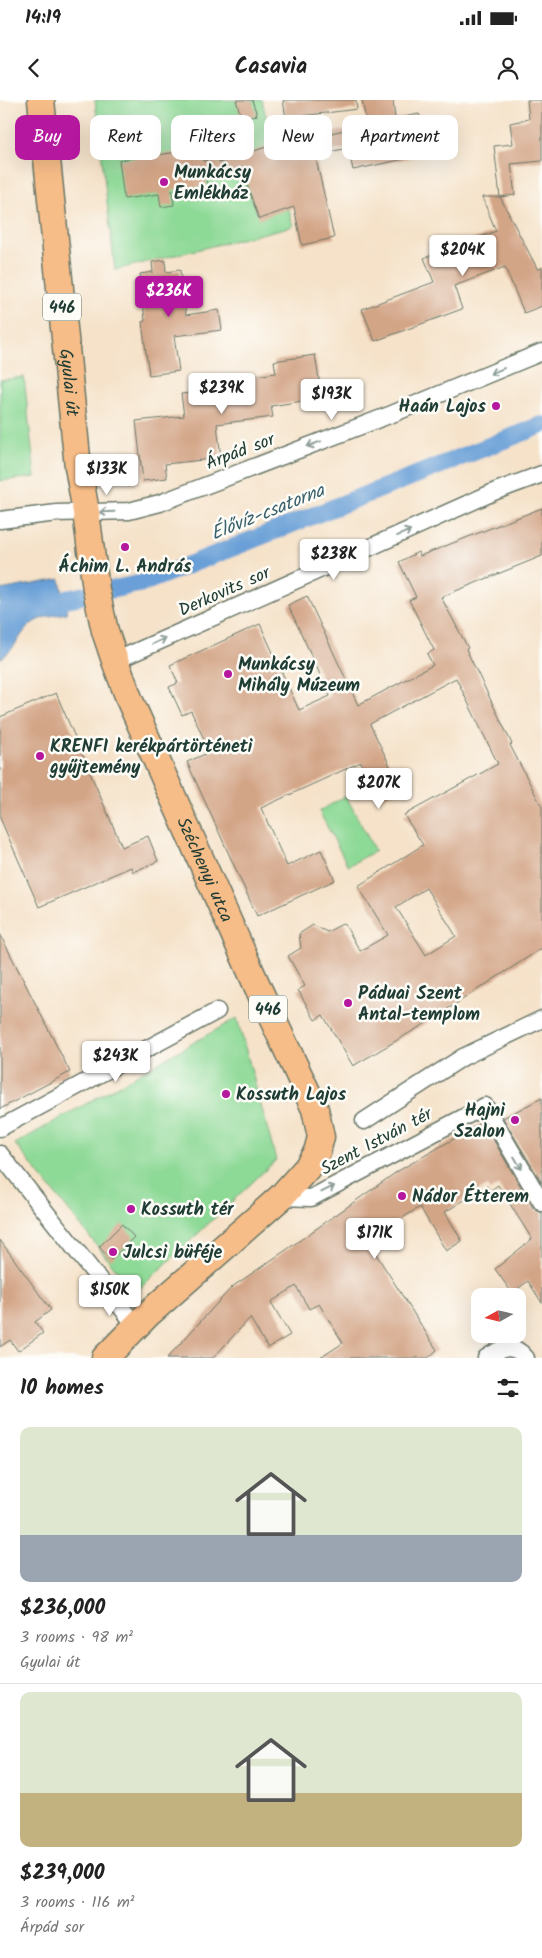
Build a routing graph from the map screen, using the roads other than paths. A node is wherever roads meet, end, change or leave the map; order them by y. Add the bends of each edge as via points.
1 (41, 100) edge
2 (542, 352) edge
3 (542, 474) edge
4 (86, 512) junction
5 (0, 520) edge
6 (115, 661) junction
7 (217, 1012) dead end
8 (542, 1019) edge
9 (364, 1120) dead end
10 (0, 1128) edge
11 (0, 1154) edge
12 (281, 1197) junction
13 (542, 1203) edge
14 (136, 1326) junction
15 (105, 1358) edge
16 (486, 1358) edge
17 (526, 1358) edge

1 - 4 main road, Gyulai út / 446 via 78,467
2 -> 4 street, Árpád sor via 392,414 160,502 128,511
6 -> 3 street, Derkovits sor
4 - 5 street, Árpád sor
4 - 6 main road, Gyulai út / 446 via 96,590
6 - 12 main road, Széchenyi utca / 446 via 259,990 315,1109 320,1142 317,1152
7 - 10 street
8 - 9 street, Szent István tér via 463,1057
11 - 14 street
12 -> 13 street, Szent István tér via 310,1198 485,1106
12 - 14 main road, 446
14 - 15 main road, 446
16 - 17 street via 504,1348 520,1350

